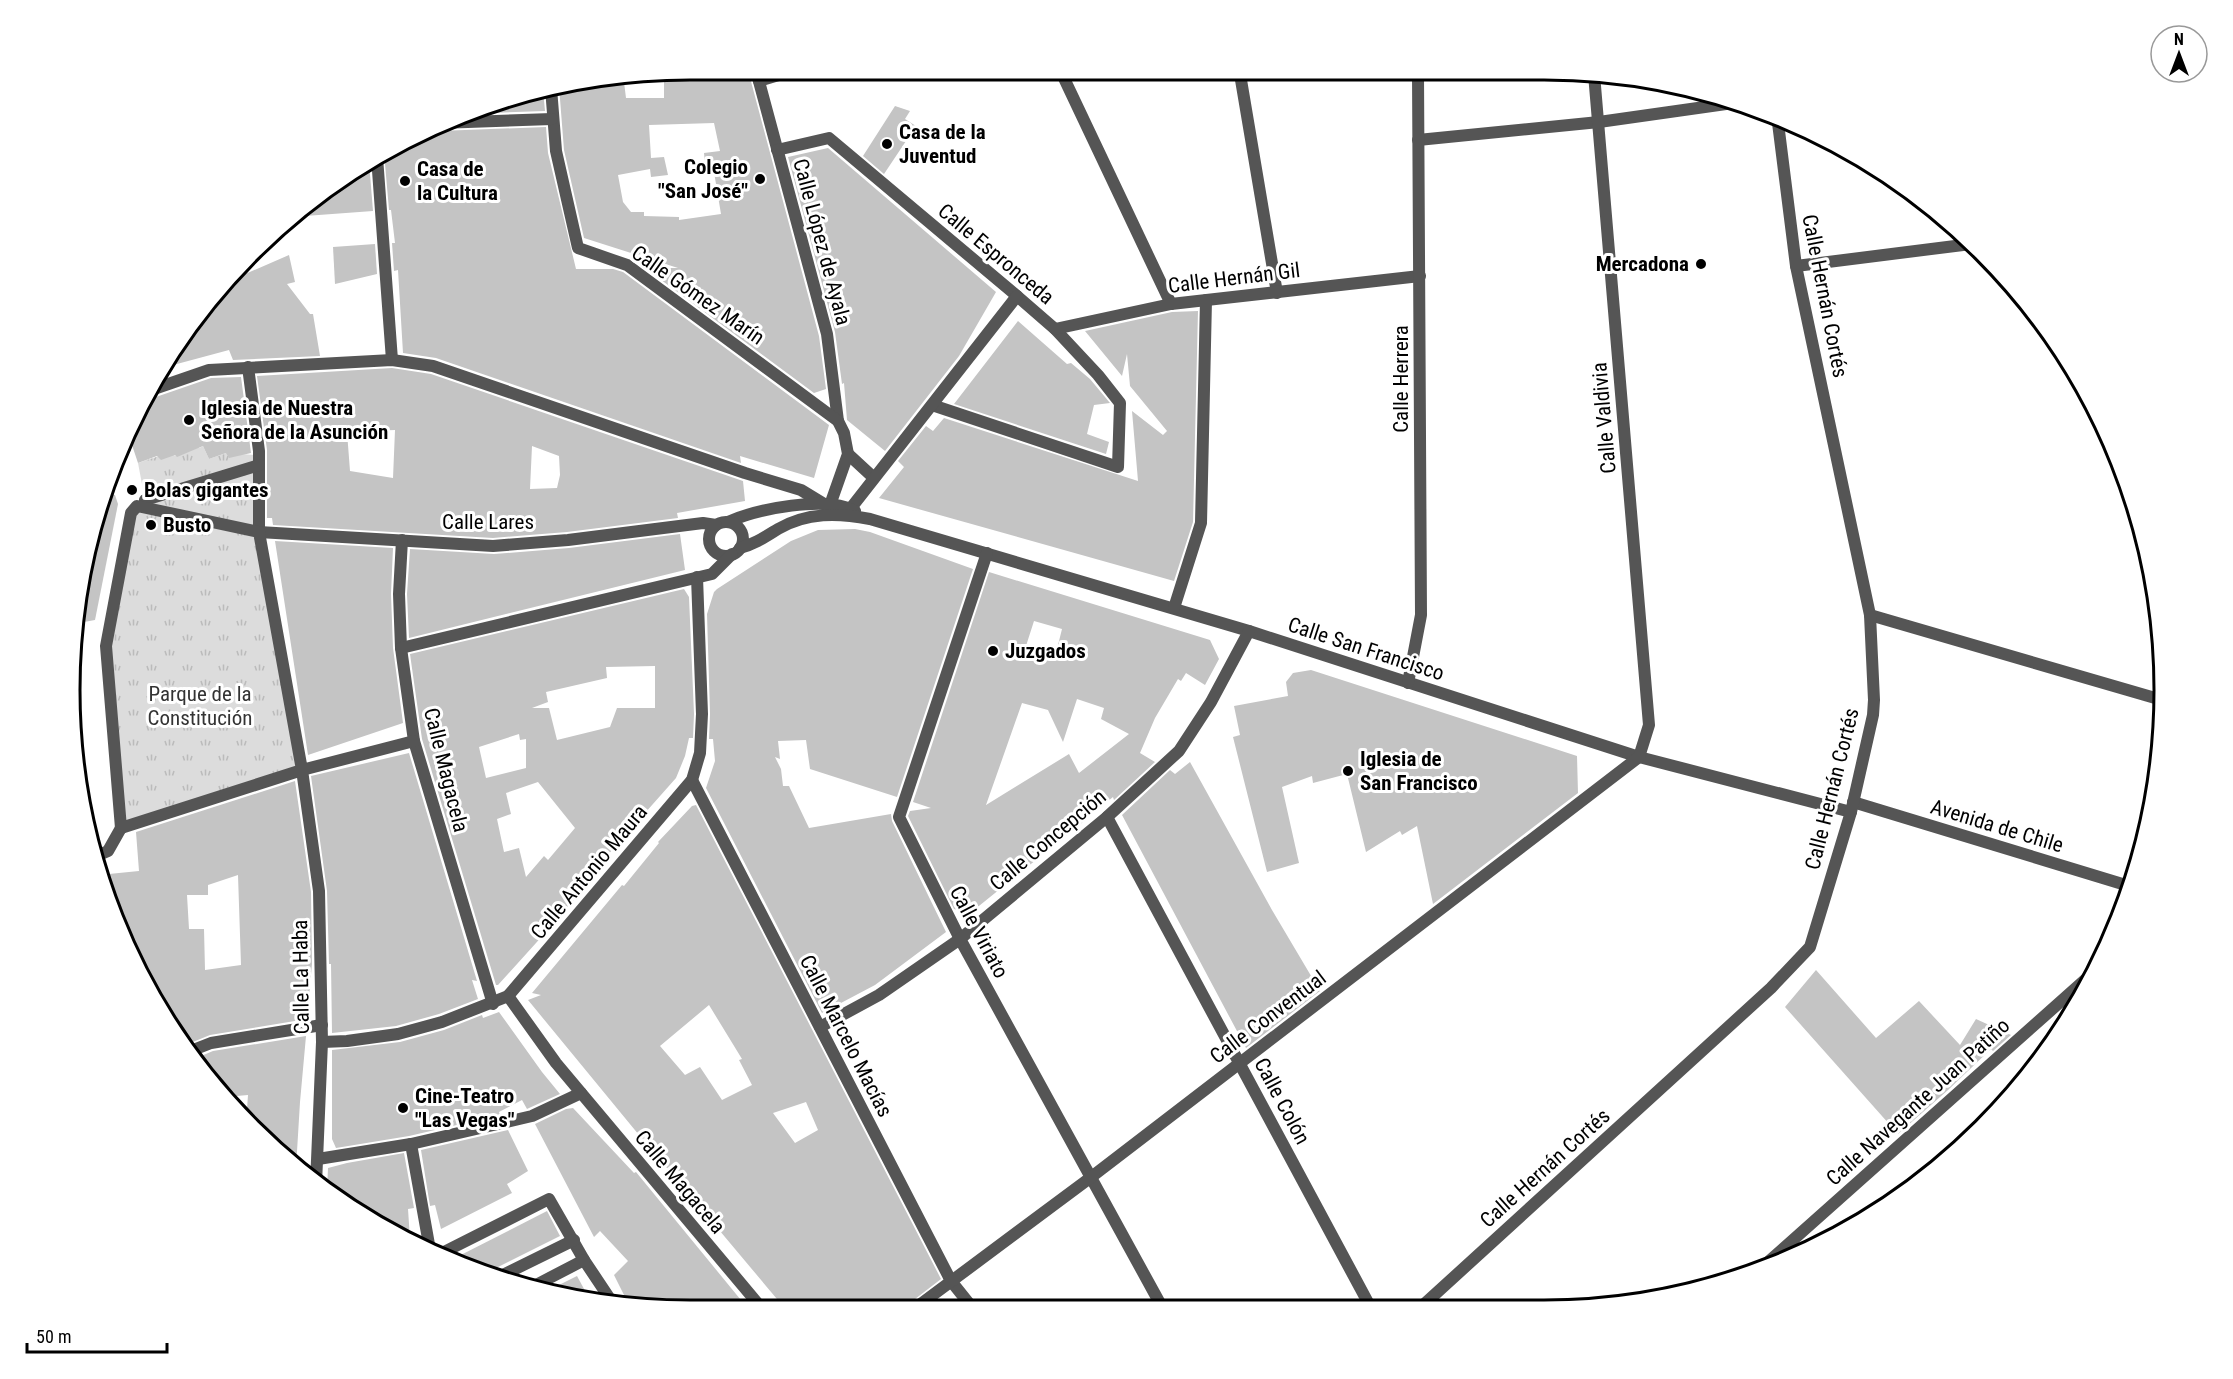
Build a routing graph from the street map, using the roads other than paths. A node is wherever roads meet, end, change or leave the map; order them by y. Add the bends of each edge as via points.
1 (759, 80) edge
2 (1065, 80) edge
3 (1241, 80) edge
4 (1418, 80) edge
5 (1595, 82) edge
6 (551, 95) edge
7 (1718, 105) edge
8 (552, 119) junction
9 (467, 122) edge
10 (1599, 122) junction
11 (1778, 127) edge
12 (1418, 140) junction
13 (777, 150) junction
14 (378, 165) edge
15 (1961, 245) edge
16 (1796, 266) junction
17 (1420, 276) junction
18 (1277, 293) junction
19 (1017, 296) junction
20 (1206, 300) junction
21 (1171, 304) junction
22 (1055, 329) junction
23 (393, 360) junction
24 (248, 367) junction
25 (159, 387) edge
26 (932, 405) junction
27 (838, 421) junction
28 (848, 454) junction
29 (259, 465) junction
30 (874, 478) junction
31 (145, 500) dead end
32 (827, 504) junction
33 (850, 508) junction
34 (870, 519) junction
35 (722, 523) junction
36 (259, 532) junction
37 (402, 540) junction
38 (736, 551) junction
39 (987, 553) junction
40 (697, 577) junction
41 (1174, 608) junction
42 (1870, 615) junction
43 (1249, 631) junction
44 (401, 648) junction
45 (1408, 683) junction
46 (2154, 698) edge
47 (414, 741) junction
48 (1639, 757) junction
49 (302, 770) junction
50 (692, 780) junction
51 (1852, 807) junction
52 (1107, 817) junction
53 (121, 828) junction
54 (102, 854) edge
55 (2122, 884) edge
56 (960, 939) junction
57 (2075, 989) edge
58 (508, 996) junction
59 (493, 1004) junction
60 (322, 1025) junction
61 (819, 1027) junction
62 (322, 1042) junction
63 (197, 1049) edge
64 (1239, 1063) junction
65 (581, 1093) junction
66 (411, 1144) junction
67 (318, 1159) junction
68 (317, 1172) edge
69 (1090, 1178) junction
70 (574, 1240) junction
71 (428, 1241) edge
72 (448, 1249) edge
73 (1779, 1252) edge
74 (584, 1260) junction
75 (509, 1272) edge
76 (951, 1281) junction
77 (543, 1282) edge
78 (607, 1294) edge
79 (755, 1300) edge
80 (926, 1300) edge
81 (966, 1300) edge
82 (1158, 1300) edge
83 (1367, 1300) edge
84 (1429, 1300) edge

1 - 13 street, Calle López de Ayala
2 - 21 street
3 - 18 street
4 - 12 street, Calle Herrera
5 - 10 street, Calle Valdivia
6 - 8 street
7 - 10 street
8 - 9 street
8 - 27 street, Calle Gómez Marín via 578,248 627,265
10 - 12 street
10 - 48 street, Calle Valdivia via 1649,725
11 - 16 street, Calle Hernán Cortés
12 - 17 street, Calle Herrera
13 - 19 street, Calle Espronceda via 829,138
13 - 27 street, Calle López de Ayala via 827,334
14 - 23 street
15 - 16 street
16 - 42 street, Calle Hernán Cortés
17 - 18 street, Calle Hernán Gil
17 - 45 street, Calle Herrera via 1421,615
18 - 20 street, Calle Hernán Gil
19 - 22 street, Calle Espronceda
19 - 26 street
20 - 21 street, Calle Hernán Gil
20 - 41 street via 1201,523
21 - 22 street, Calle Hernán Gil
22 - 26 street, Calle Espronceda via 1120,402 1118,467
23 - 24 street
23 - 32 street via 432,366 801,490
24 - 25 street via 209,370
24 - 29 street
26 - 30 street
27 - 28 street
28 - 30 street
28 - 32 street
29 - 31 street
29 - 36 street
30 - 33 street
32 - 33 street
32 - 35 street, Calle Lares via 749,514
33 - 34 street
34 - 38 street via 814,515
34 - 39 street, Calle San Francisco
35 - 37 street, Calle Lares via 493,546
35 - 38 street via 734,524 741,532 742,544
35 - 38 street via 710,533 710,544 722,555
36 - 37 street, Calle Lares
36 - 49 street
36 - 53 street via 144,506 137,506 131,513 106,646
37 - 44 street, Calle Magacela
38 - 40 street via 712,574
39 - 41 street, Calle San Francisco
39 - 56 street, Calle Viriato via 898,817
40 - 44 street
40 - 50 street, Calle Antonio Maura via 702,714 700,753
41 - 43 street, Calle San Francisco
42 - 46 street
42 - 51 street, Calle Hernán Cortés via 1873,710
43 - 45 street, Calle San Francisco
43 - 52 street, Calle Concepción via 1179,751
44 - 47 street, Calle Magacela
45 - 48 street, Calle San Francisco
47 - 49 street
47 - 59 street, Calle Magacela
48 - 51 street, Calle San Francisco
48 - 64 street, Calle Conventual
49 - 53 street
49 - 60 street, Calle La Haba via 319,891
50 - 58 street, Calle Antonio Maura
50 - 61 street, Calle Marcelo Macías
51 - 55 street, Avenida de Chile
51 - 84 street, Calle Hernán Cortés via 1810,947 1772,988
52 - 56 street, Calle Concepción
52 - 64 street, Calle Colón
53 - 54 street via 108,851
56 - 61 street, Calle Concepción via 879,995
56 - 69 street, Calle Viriato
57 - 73 street, Calle Navegante Juan Patiño
58 - 59 street, Calle Antonio Maura
58 - 65 street, Calle Magacela
59 - 62 street, Calle Antonio Maura via 398,1034
60 - 62 street, Calle La Haba
60 - 63 street
61 - 76 street, Calle Marcelo Macías
62 - 67 street, Calle La Haba
64 - 69 street, Calle Conventual
64 - 83 street, Calle Colón
65 - 66 street via 532,1116
65 - 79 street, Calle Magacela
66 - 67 street
66 - 71 street
67 - 68 street, Calle La Haba
69 - 76 street, Calle Conventual
69 - 82 street, Calle Viriato
70 - 72 street via 549,1199
70 - 74 street
70 - 75 street
74 - 77 street
74 - 78 street
76 - 80 street, Calle Conventual
76 - 81 street, Calle Marcelo Macías

